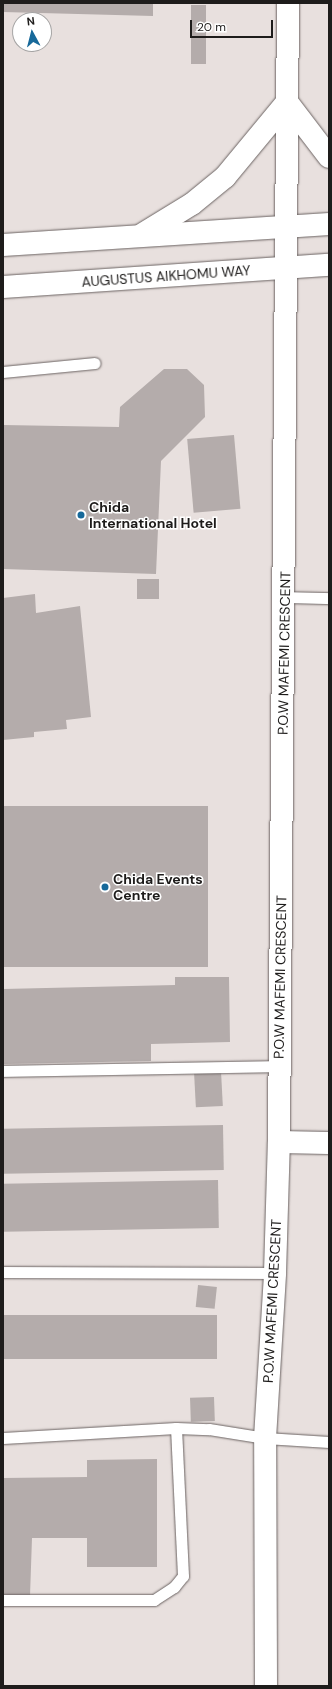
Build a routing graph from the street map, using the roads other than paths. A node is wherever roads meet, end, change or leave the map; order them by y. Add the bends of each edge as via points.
1 (288, 3) edge
2 (286, 102) junction
3 (329, 157) edge
4 (329, 224) edge
5 (286, 226) junction
6 (140, 236) junction
7 (3, 245) edge
8 (329, 265) edge
9 (288, 268) junction
10 (3, 287) edge
11 (95, 363) dead end
12 (3, 372) edge
13 (284, 597) junction
14 (329, 598) edge
15 (279, 1066) junction
16 (3, 1071) edge
17 (279, 1142) junction
18 (329, 1143) edge
19 (3, 1272) edge
20 (275, 1273) junction
21 (176, 1428) junction
22 (3, 1438) edge
23 (265, 1438) junction
24 (329, 1442) edge
25 (3, 1600) edge
26 (266, 1686) edge

1 - 2 street, P.O.W MAFEMI CRESCENT
2 - 3 street
2 - 5 street, P.O.W MAFEMI CRESCENT
2 - 6 street via 225,177 192,204
4 - 5 street
5 - 6 street
5 - 9 street, P.O.W MAFEMI CRESCENT
6 - 7 street
8 - 9 street, AUGUSTUS AIKHOMU WAY
9 - 10 street, AUGUSTUS AIKHOMU WAY
9 - 13 street, P.O.W MAFEMI CRESCENT
11 - 12 lane
13 - 14 lane
13 - 15 street, P.O.W MAFEMI CRESCENT
15 - 16 lane
15 - 17 street, P.O.W MAFEMI CRESCENT
17 - 18 street
17 - 20 street, P.O.W MAFEMI CRESCENT
19 - 20 lane
20 - 23 street, P.O.W MAFEMI CRESCENT
21 - 22 lane
21 - 23 lane via 209,1429
21 - 25 lane via 183,1576 174,1587 154,1600
23 - 24 lane
23 - 26 street, P.O.W MAFEMI CRESCENT

